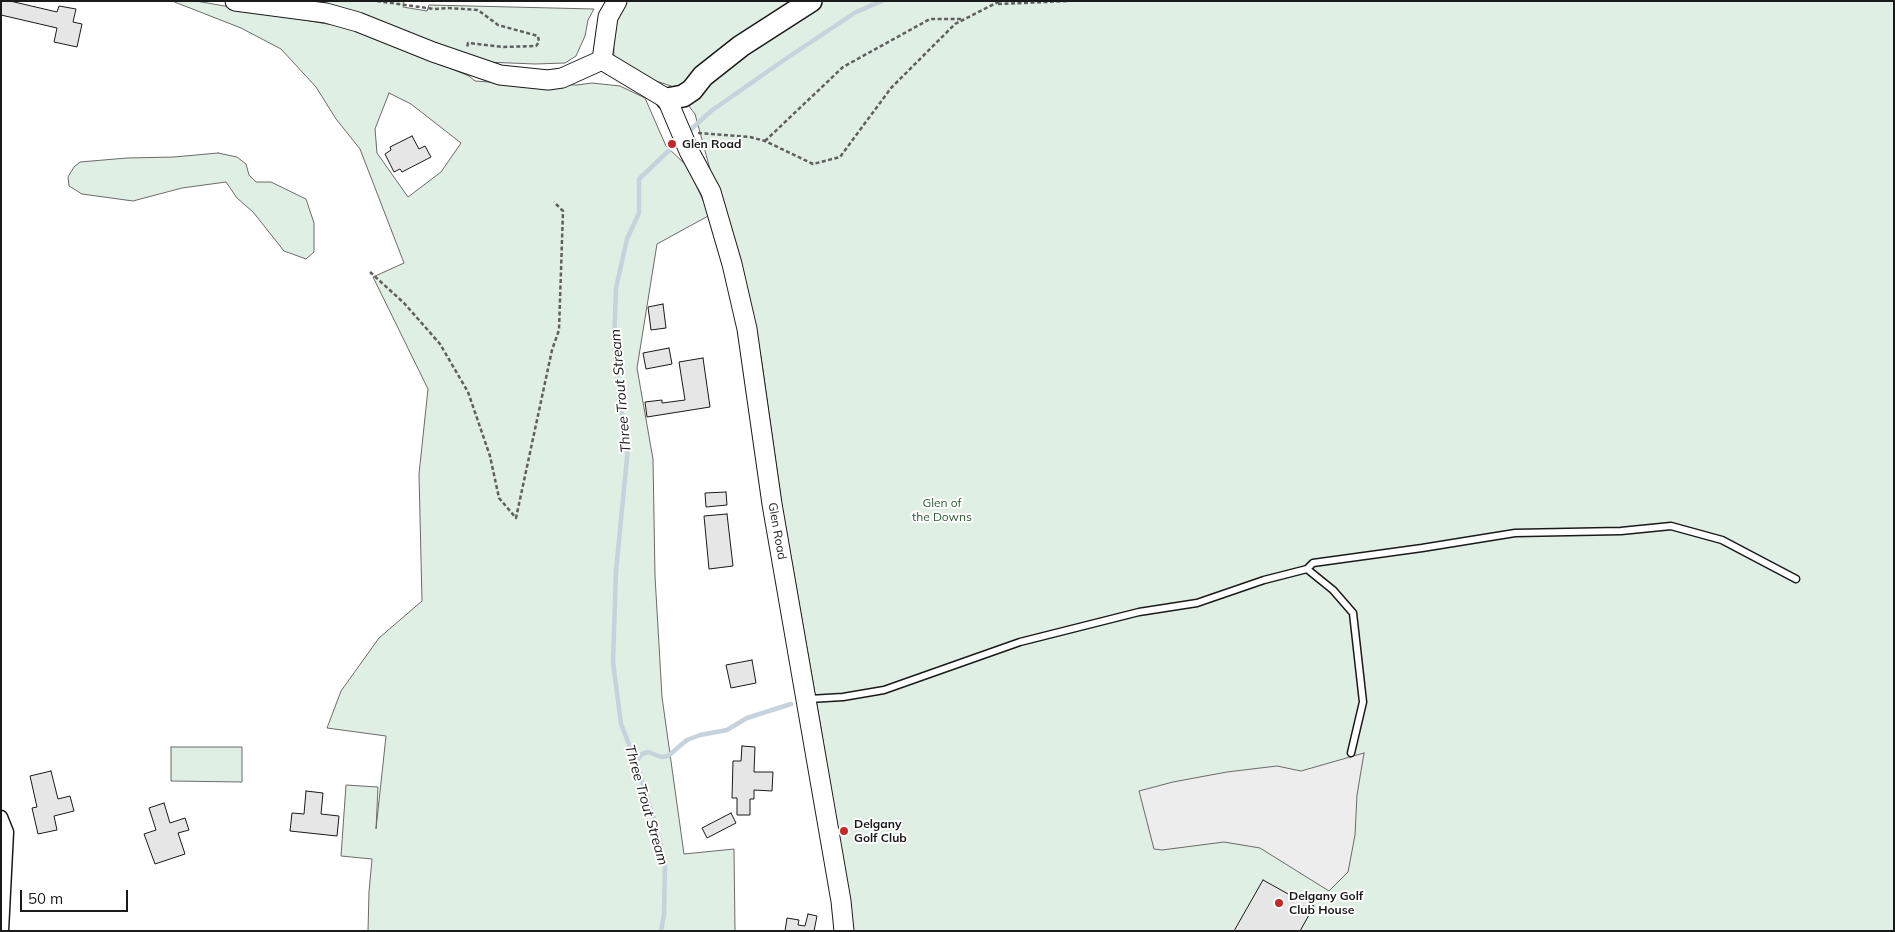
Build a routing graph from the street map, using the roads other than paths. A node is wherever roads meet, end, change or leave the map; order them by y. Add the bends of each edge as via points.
1 (235, 1) edge
2 (617, 1) edge
3 (811, 1) edge
4 (602, 60) junction
5 (667, 99) junction
6 (1307, 569) junction
7 (1796, 579) dead end
8 (805, 699) junction
9 (1351, 753) dead end
10 (1, 817) edge
11 (2, 931) edge
12 (844, 931) edge

1 - 4 main road via 326,13 500,75 548,80 562,78
2 - 4 main road via 608,17
3 - 5 highway via 741,46 703,76 692,90 683,96
4 - 5 main road
5 - 8 main road, Glen Road via 686,129 689,151 711,192 747,329
6 - 7 lane via 1313,563 1515,533 1621,531 1670,526 1722,540
6 - 8 lane via 1197,603 1139,612 1020,642 884,690
6 - 9 lane via 1333,590 1353,613 1363,702
8 - 12 main road, Glen Road
10 - 11 street via 7,832

